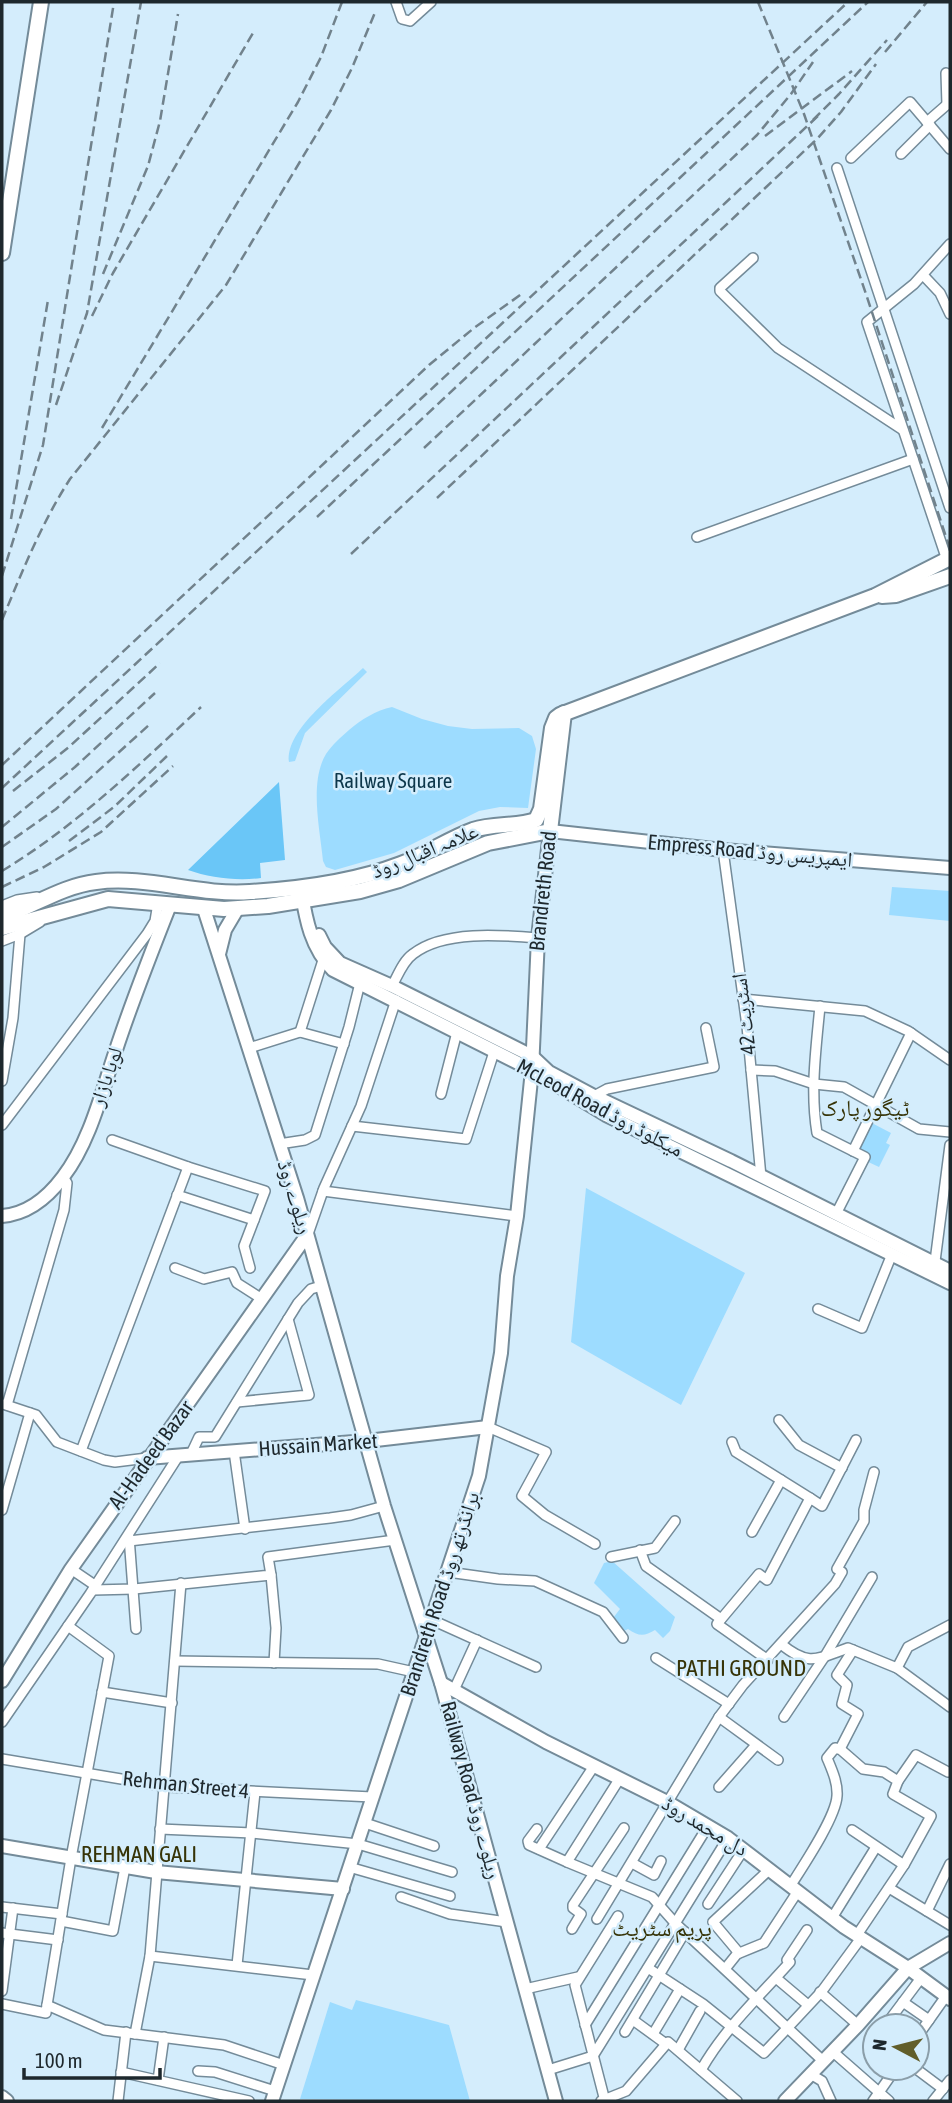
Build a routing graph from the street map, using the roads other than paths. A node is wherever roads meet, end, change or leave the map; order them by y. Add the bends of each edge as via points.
1 (41, 2) edge
2 (396, 2) edge
3 (431, 2) edge
4 (946, 73) dead end
5 (948, 103) edge
6 (929, 123) junction
7 (950, 149) edge
8 (901, 154) dead end
9 (850, 158) dead end
10 (837, 168) dead end
11 (950, 244) edge
12 (2, 253) edge
13 (753, 258) dead end
14 (923, 275) junction
15 (884, 309) junction
16 (950, 314) edge
17 (903, 430) junction
18 (913, 459) junction
19 (950, 508) edge
20 (697, 537) dead end
21 (949, 562) edge
22 (950, 576) edge
23 (875, 596) junction
24 (564, 713) junction
25 (550, 831) junction
26 (723, 850) junction
27 (950, 868) edge
28 (306, 893) junction
29 (164, 904) junction
30 (238, 908) junction
31 (204, 909) junction
32 (11, 919) edge
33 (2, 928) edge
34 (538, 938) junction
35 (2, 941) edge
36 (219, 954) junction
37 (323, 960) junction
38 (360, 983) junction
39 (392, 986) junction
40 (743, 999) junction
41 (397, 1000) junction
42 (820, 1006) junction
43 (706, 1028) dead end
44 (300, 1032) junction
45 (457, 1032) junction
46 (911, 1033) junction
47 (344, 1044) junction
48 (249, 1048) junction
49 (495, 1052) junction
50 (532, 1056) junction
51 (950, 1060) edge
52 (3, 1067) edge
53 (531, 1070) junction
54 (751, 1070) junction
55 (2, 1081) edge
56 (814, 1084) junction
57 (441, 1094) dead end
58 (594, 1096) junction
59 (876, 1103) junction
60 (2, 1125) edge
61 (352, 1126) junction
62 (950, 1132) edge
63 (112, 1140) dead end
64 (279, 1144) junction
65 (950, 1145) edge
66 (853, 1151) junction
67 (731, 1161) junction
68 (188, 1167) junction
69 (725, 1175) junction
70 (63, 1177) junction
71 (761, 1177) junction
72 (323, 1191) junction
73 (177, 1195) junction
74 (836, 1214) junction
75 (2, 1216) edge
76 (517, 1216) junction
77 (254, 1220) junction
78 (307, 1235) junction
79 (892, 1254) junction
80 (175, 1268) dead end
81 (250, 1268) dead end
82 (934, 1269) junction
83 (950, 1271) edge
84 (950, 1283) edge
85 (321, 1286) junction
86 (262, 1299) junction
87 (818, 1309) dead end
88 (288, 1319) junction
89 (237, 1402) junction
90 (4, 1404) edge
91 (30, 1413) junction
92 (779, 1420) dead end
93 (488, 1427) junction
94 (856, 1440) dead end
95 (367, 1441) junction
96 (732, 1441) dead end
97 (81, 1451) junction
98 (234, 1451) junction
99 (185, 1455) junction
100 (148, 1458) junction
101 (842, 1468) junction
102 (874, 1472) dead end
103 (781, 1480) junction
104 (810, 1499) junction
105 (384, 1506) junction
106 (2, 1510) edge
107 (675, 1521) dead end
108 (245, 1529) junction
109 (752, 1532) dead end
110 (129, 1538) junction
111 (395, 1540) junction
112 (595, 1544) dead end
113 (640, 1550) junction
114 (611, 1557) dead end
115 (71, 1569) junction
116 (448, 1572) junction
117 (271, 1575) junction
118 (872, 1577) dead end
119 (181, 1583) junction
120 (94, 1588) junction
121 (134, 1589) junction
122 (721, 1619) junction
123 (432, 1620) junction
124 (950, 1625) edge
125 (68, 1626) junction
126 (136, 1629) dead end
127 (426, 1638) junction
128 (623, 1638) dead end
129 (478, 1640) junction
130 (781, 1644) junction
131 (852, 1650) junction
132 (825, 1656) junction
133 (656, 1658) dead end
134 (768, 1660) junction
135 (175, 1661) junction
136 (274, 1663) junction
137 (536, 1667) dead end
138 (897, 1668) junction
139 (414, 1672) junction
140 (2, 1681) edge
141 (441, 1683) junction
142 (454, 1690) junction
143 (102, 1692) junction
144 (172, 1703) junction
145 (729, 1703) junction
146 (950, 1707) edge
147 (719, 1717) junction
148 (784, 1717) dead end
149 (2, 1722) edge
150 (757, 1745) junction
151 (840, 1749) junction
152 (2, 1759) edge
153 (778, 1760) dead end
154 (594, 1766) junction
155 (948, 1772) dead end
156 (86, 1774) junction
157 (620, 1778) junction
158 (898, 1781) junction
159 (164, 1786) junction
160 (719, 1787) dead end
161 (255, 1792) junction
162 (372, 1797) junction
163 (667, 1802) junction
164 (365, 1823) junction
165 (708, 1826) junction
166 (624, 1828) dead end
167 (160, 1829) junction
168 (537, 1829) dead end
169 (852, 1830) dead end
170 (252, 1833) junction
171 (728, 1838) junction
172 (358, 1844) junction
173 (2, 1846) edge
174 (434, 1846) dead end
175 (876, 1847) junction
176 (539, 1849) junction
177 (744, 1849) junction
178 (71, 1858) junction
179 (662, 1861) dead end
180 (567, 1862) junction
181 (632, 1863) junction
182 (950, 1864) edge
183 (904, 1866) junction
184 (125, 1867) junction
185 (349, 1867) junction
186 (771, 1869) junction
187 (156, 1872) junction
188 (452, 1872) dead end
189 (595, 1874) junction
190 (246, 1879) junction
191 (620, 1883) junction
192 (946, 1883) edge
193 (794, 1888) junction
194 (888, 1888) junction
195 (343, 1889) junction
196 (450, 1896) dead end
197 (401, 1897) dead end
198 (708, 1904) dead end
199 (658, 1905) junction
200 (2, 1907) edge
201 (13, 1908) junction
202 (927, 1911) junction
203 (618, 1916) dead end
204 (61, 1918) junction
205 (832, 1918) junction
206 (597, 1919) dead end
207 (507, 1922) junction
208 (676, 1923) junction
209 (950, 1925) edge
210 (572, 1929) dead end
211 (807, 1930) dead end
212 (685, 1932) junction
213 (6, 1933) edge
214 (859, 1937) junction
215 (58, 1940) junction
216 (950, 1943) edge
217 (4, 1950) edge
218 (739, 1953) junction
219 (150, 1956) junction
220 (237, 1965) junction
221 (648, 1968) junction
222 (908, 1968) junction
223 (725, 1969) junction
224 (313, 1975) junction
225 (660, 1976) junction
226 (578, 1977) junction
227 (776, 1978) junction
228 (921, 1978) junction
229 (525, 1989) junction
230 (680, 1989) junction
231 (2, 1991) edge
232 (820, 1992) junction
233 (948, 1997) edge
234 (755, 1998) junction
235 (903, 2002) junction
236 (2, 2004) edge
237 (47, 2005) junction
238 (808, 2005) junction
239 (700, 2011) dead end
240 (896, 2012) edge
241 (917, 2012) edge
242 (931, 2018) edge
243 (633, 2020) junction
244 (585, 2025) junction
245 (858, 2025) junction
246 (731, 2026) junction
247 (786, 2027) junction
248 (625, 2032) dead end
249 (130, 2033) junction
250 (653, 2034) junction
251 (164, 2037) junction
252 (666, 2044) junction
253 (678, 2050) junction
254 (593, 2056) junction
255 (827, 2056) junction
256 (284, 2066) junction
257 (548, 2070) junction
258 (701, 2070) junction
259 (198, 2071) dead end
260 (121, 2072) junction
261 (812, 2074) junction
262 (158, 2080) junction
263 (931, 2080) edge
264 (950, 2080) edge
265 (886, 2082) edge
266 (943, 2089) junction
267 (879, 2093) junction
268 (274, 2096) edge
269 (2, 2097) edge
270 (937, 2100) edge
271 (7, 2101) edge
272 (118, 2101) edge
273 (249, 2101) edge
274 (556, 2101) edge
275 (603, 2101) edge
276 (737, 2101) edge
277 (785, 2101) edge
278 (831, 2101) edge
279 (873, 2101) edge
280 (889, 2101) edge

1 - 12 main road
2 - 3 street via 402,19 410,21
4 - 5 street
5 - 6 street
6 - 7 street
6 - 8 street
6 - 9 street via 910,102
10 - 15 street
11 - 14 street
13 - 17 street via 720,289 779,348
14 - 15 street
14 - 16 street via 940,293
15 - 17 street via 867,322
15 - 19 street
17 - 18 street
18 - 20 street
18 - 21 street
21 - 23 main road
22 - 23 main road via 896,596
23 - 24 main road
24 - 25 main road, Brandreth Road
24 - 28 main road, علامہ اقبال روڈ via 552,728 536,820 475,829 400,865
25 - 26 main road, Empress Road ایمپریس روڈ
25 - 28 main road, علامہ اقبال روڈ via 488,843 360,891
25 - 34 main road, Brandreth Road
26 - 27 main road, Empress Road ایمپریس روڈ
26 - 40 street, اسٹریٹ 42
28 - 30 main road, علامہ اقبال روڈ
28 - 32 main road, علامہ اقبال روڈ via 224,893 117,880 79,885 51,895
28 - 37 main road via 309,929
28 - 39 main road, McLeod Road میکلوڈ روڈ via 319,935 334,958
29 - 31 main road, علامہ اقبال روڈ
29 - 32 main road, علامہ اقبال روڈ via 108,899 51,915
29 - 60 street via 147,934
29 - 70 main road, لوہا بازار via 94,1113
30 - 31 main road, علامہ اقبال روڈ
30 - 36 main road via 225,930
31 - 36 main road, ریلوے روڈ
32 - 33 main road, علامہ اقبال روڈ
32 - 35 street
32 - 52 street via 13,1018
34 - 39 street via 495,934 428,945 412,954
34 - 50 main road, Brandreth Road
36 - 48 main road, ریلوے روڈ
37 - 38 main road, McLeod Road میکلوڈ روڈ
37 - 44 street
38 - 41 main road, McLeod Road میکلوڈ روڈ
38 - 47 street
39 - 50 main road, McLeod Road میکلوڈ روڈ
40 - 42 street
40 - 54 street, اسٹریٹ 42
41 - 45 main road, McLeod Road میکلوڈ روڈ
41 - 61 street
42 - 46 street via 865,1011
42 - 56 street
43 - 58 street via 714,1067 607,1089
44 - 47 street
44 - 48 street
45 - 49 main road, McLeod Road میکلوڈ روڈ
45 - 57 street
46 - 51 street
46 - 59 street
47 - 64 street via 315,1135
48 - 64 main road, ریلوے روڈ
49 - 53 main road, McLeod Road میکلوڈ روڈ
49 - 61 street via 466,1139
50 - 53 main road, Brandreth Road
50 - 58 main road, McLeod Road میکلوڈ روڈ via 549,1072
52 - 55 street
53 - 69 main road, McLeod Road میکلوڈ روڈ
53 - 76 main road, Brandreth Road برانڈرتھ روڈ
54 - 56 street
54 - 71 street, اسٹریٹ 42
56 - 59 street via 844,1087
56 - 66 street via 817,1133
58 - 67 main road, McLeod Road میکلوڈ روڈ
59 - 62 street via 919,1129
59 - 66 street
61 - 72 street
63 - 68 street
64 - 78 main road, ریلوے روڈ
65 - 82 street
66 - 74 street via 865,1157
67 - 69 main road
67 - 71 main road, McLeod Road میکلوڈ روڈ
68 - 73 street
68 - 77 street via 265,1191
69 - 79 main road, McLeod Road میکلوڈ روڈ
70 - 75 main road, لوہا بازار via 30,1208
70 - 90 street via 67,1182 64,1210
71 - 74 main road, McLeod Road میکلوڈ روڈ
72 - 76 street
72 - 78 street
73 - 77 street
73 - 97 street
74 - 82 main road, McLeod Road میکلوڈ روڈ
76 - 93 main road, Brandreth Road برانڈرتھ روڈ
77 - 81 street via 244,1246
78 - 85 main road, ریلوے روڈ
78 - 86 main road, Al-Hadeed Bazar
79 - 82 main road, McLeod Road میکلوڈ روڈ
79 - 87 street via 862,1328
80 - 86 street via 204,1279 232,1272 237,1283
82 - 83 main road, McLeod Road میکلوڈ روڈ
82 - 84 main road, McLeod Road میکلوڈ روڈ
85 - 88 street via 311,1289
85 - 95 main road, ریلوے روڈ
86 - 100 main road, Al-Hadeed Bazar
88 - 89 street
88 - 89 street via 309,1395
89 - 99 street via 215,1437 199,1437
90 - 91 street
91 - 97 street via 57,1442
91 - 106 street
92 - 101 street via 799,1445
93 - 95 main road, Hussain Market
93 - 112 street via 546,1452 522,1496
93 - 116 main road, Brandreth Road برانڈرتھ روڈ via 479,1476
94 - 101 street
95 - 98 main road, Hussain Market
95 - 105 main road, Railway Road ریلوے روڈ
96 - 103 street via 736,1452
97 - 100 street via 115,1462
98 - 99 main road, Hussain Market
98 - 108 street
99 - 100 main road, Hussain Market
99 - 110 street
100 - 115 main road, Al-Hadeed Bazar
101 - 104 street via 822,1506
102 - 130 street via 864,1521 837,1569 842,1572
103 - 104 street
103 - 109 street
104 - 122 street via 767,1580 759,1574
105 - 108 street
105 - 111 main road, Railway Road ریلوے روڈ
107 - 113 street via 654,1548
108 - 110 street
110 - 120 street
110 - 121 street
111 - 117 street via 268,1557
111 - 127 main road, Railway Road ریلوے روڈ
113 - 114 street
113 - 122 street via 646,1566
115 - 120 street
115 - 140 main road, Al-Hadeed Bazar
116 - 123 main road, Brandreth Road برانڈرتھ روڈ
116 - 128 street via 535,1581 603,1612
117 - 119 street
117 - 136 street
118 - 132 street
119 - 121 street
119 - 135 street
120 - 121 street
120 - 125 street
121 - 126 street
122 - 134 street via 717,1624
123 - 127 main road, Brandreth Road برانڈرتھ روڈ
123 - 129 street
124 - 138 street via 908,1647
125 - 143 street via 109,1656
125 - 149 street
127 - 139 main road, Brandreth Road برانڈرتھ روڈ
127 - 141 main road, Railway Road ریلوے روڈ
129 - 137 street
129 - 142 street
130 - 132 street via 803,1659
130 - 134 street
131 - 132 street
131 - 138 street
131 - 151 street via 837,1675 848,1685 842,1704 858,1714
132 - 148 street
133 - 145 street
134 - 145 street
135 - 136 street
135 - 144 street
136 - 139 street via 378,1664
138 - 146 street
139 - 162 main road, Brandreth Road برانڈرتھ روڈ
141 - 142 main road, دل محمد روڈ
141 - 207 main road, Railway Road ریلوے روڈ
142 - 154 main road, دل محمد روڈ
143 - 144 street
143 - 156 street
144 - 159 street
145 - 147 street
147 - 150 street
147 - 163 street
150 - 153 street
150 - 160 street
151 - 158 street via 863,1769 884,1772
151 - 193 street via 835,1748 827,1758 837,1797
152 - 156 street, Rehman Street 4
154 - 157 main road, دل محمد روڈ
154 - 176 street
155 - 158 street via 916,1755
156 - 159 street, Rehman Street 4
156 - 178 street
157 - 163 main road, دل محمد روڈ
157 - 180 street
158 - 183 street via 893,1794 931,1816
159 - 161 street, Rehman Street 4
159 - 167 street
161 - 162 street, Rehman Street 4
161 - 170 street
162 - 164 main road, Brandreth Road برانڈرتھ روڈ
163 - 165 main road, دل محمد روڈ
163 - 181 street
164 - 172 main road, Brandreth Road برانڈرتھ روڈ
164 - 174 street
165 - 171 main road, دل محمد روڈ
165 - 199 street
166 - 189 street
167 - 170 street
167 - 187 street
168 - 176 street via 528,1843
169 - 175 street
170 - 172 street
170 - 190 street
171 - 177 main road, دل محمد روڈ
171 - 208 street
172 - 185 main road, Brandreth Road برانڈرتھ روڈ
172 - 188 street
173 - 178 main road
175 - 183 street
175 - 205 street
176 - 180 street
177 - 186 main road, دل محمد روڈ
177 - 198 street
178 - 184 main road
178 - 204 street
179 - 181 street via 653,1875
180 - 189 street
181 - 191 street
182 - 192 street
183 - 194 street
184 - 187 main road
184 - 204 street via 113,1931
185 - 195 main road, Brandreth Road برانڈرتھ روڈ
185 - 196 street
186 - 193 main road, دل محمد روڈ
186 - 218 street via 713,1922
187 - 190 main road
187 - 219 street
189 - 191 street
189 - 210 street via 572,1905 581,1914
190 - 195 main road
190 - 220 street
191 - 199 street via 652,1897
191 - 206 street
192 - 202 street
193 - 205 main road, دل محمد روڈ
193 - 218 street via 764,1943
194 - 202 street
194 - 214 street
195 - 224 main road, Brandreth Road برانڈرتھ روڈ
197 - 207 street via 450,1914
199 - 208 street
199 - 244 street
200 - 201 street
201 - 204 street
201 - 213 street
202 - 209 street
203 - 226 street
204 - 215 street
205 - 214 main road, دل محمد روڈ
207 - 229 main road, Railway Road ریلوے روڈ
208 - 212 street
208 - 221 street
211 - 227 street
212 - 223 street
212 - 225 street
213 - 215 street
213 - 217 street
214 - 222 main road, دل محمد روڈ
214 - 232 street
215 - 237 street
216 - 222 main road
217 - 231 street
218 - 223 street
219 - 220 street
219 - 249 street
220 - 224 street
221 - 225 street
221 - 254 street
222 - 228 main road, دل محمد روڈ
222 - 245 main road
223 - 234 street
224 - 256 main road, Brandreth Road برانڈرتھ روڈ
225 - 230 street
225 - 243 street
226 - 229 street
226 - 244 street via 575,1985
227 - 234 street
227 - 238 street
228 - 233 main road, دل محمد روڈ
228 - 235 street
229 - 257 main road, Railway Road ریلوے روڈ
230 - 246 street
230 - 250 street
232 - 238 street
232 - 245 street
233 - 242 street
234 - 246 street
234 - 247 street
235 - 240 street
235 - 241 street
236 - 237 street via 46,2013
237 - 249 street via 104,2030
238 - 247 street
239 - 253 street
243 - 248 street
243 - 250 street
244 - 254 street
245 - 255 main road
246 - 247 street via 764,2053
246 - 258 street
247 - 255 street
249 - 251 street
249 - 260 street
250 - 252 street
251 - 256 street via 224,2045
251 - 262 street
252 - 253 street
252 - 275 street via 626,2091
253 - 258 street
254 - 257 street
254 - 275 street
255 - 261 main road
255 - 267 street
256 - 268 main road, Brandreth Road برانڈرتھ روڈ
257 - 274 main road, Railway Road ریلوے روڈ
258 - 276 street
259 - 268 street via 215,2072
260 - 262 street
260 - 272 street
261 - 277 main road
261 - 278 street via 822,2081
262 - 273 street
263 - 266 street
264 - 266 street
265 - 267 street
266 - 270 street
267 - 279 street
267 - 280 street
269 - 271 main road

